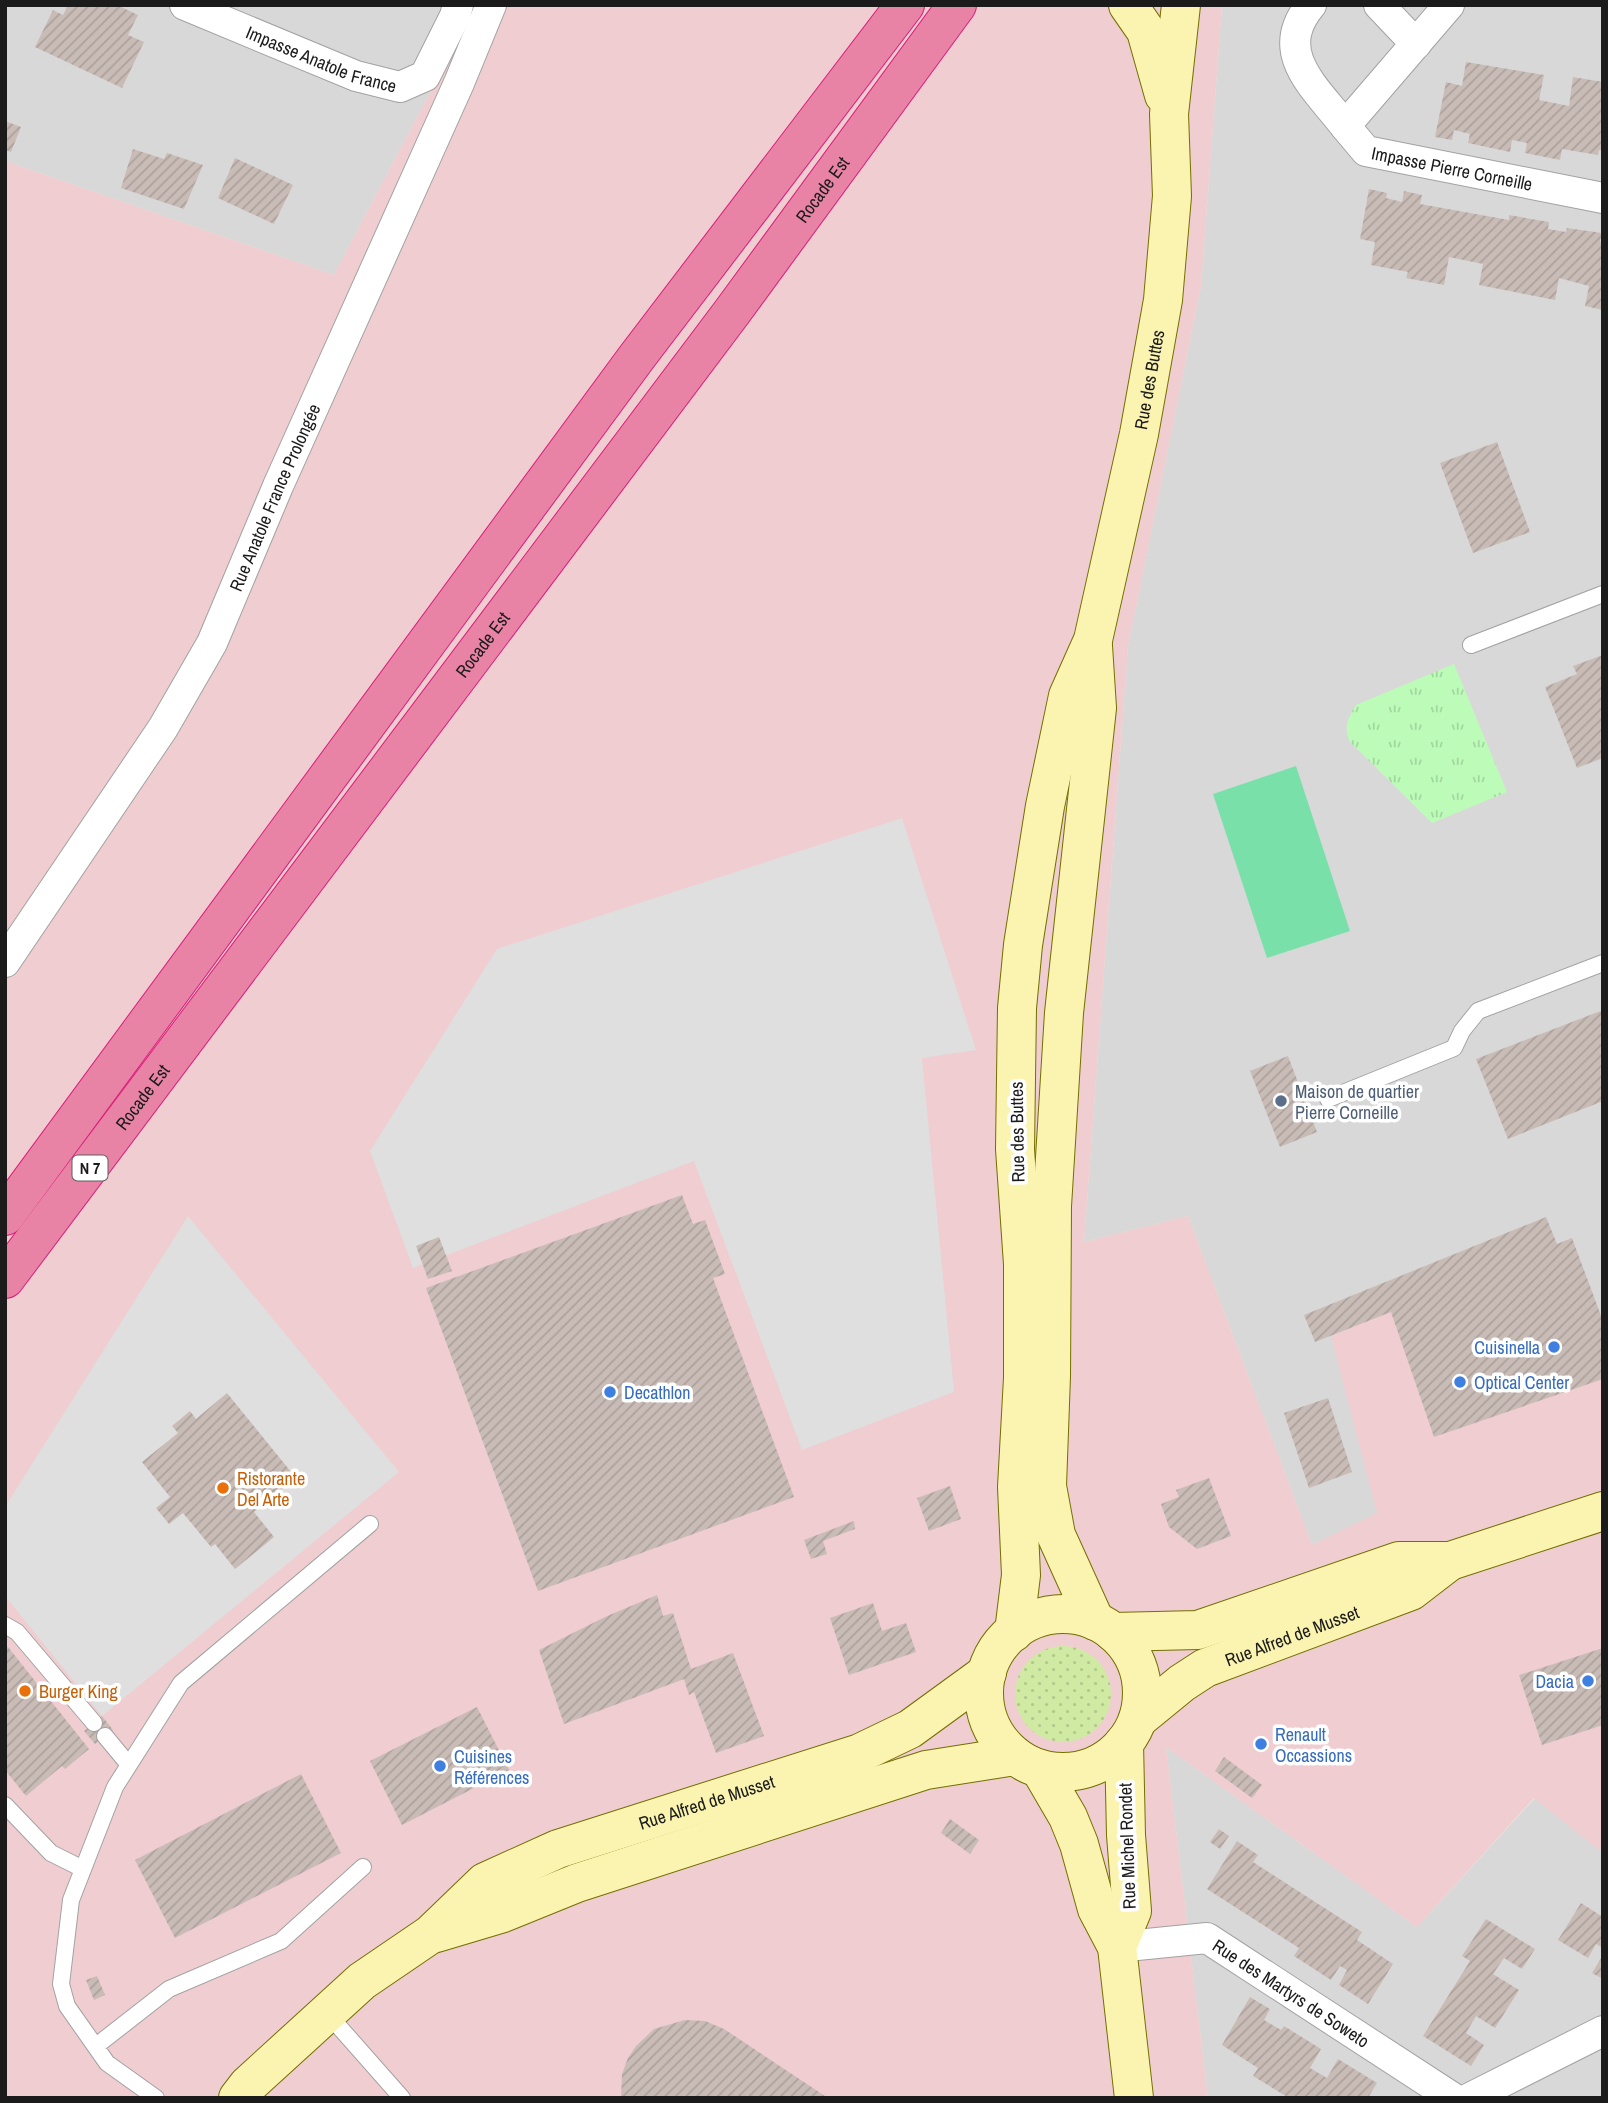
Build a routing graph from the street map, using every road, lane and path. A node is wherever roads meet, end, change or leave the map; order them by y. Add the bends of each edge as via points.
1 (185, 5) edge
2 (458, 5) edge
3 (491, 5) edge
4 (905, 5) edge
5 (957, 5) edge
6 (1128, 5) edge
7 (1181, 5) edge
8 (1311, 5) edge
9 (1379, 5) edge
10 (1449, 5) edge
11 (1416, 44) junction
12 (1169, 114) junction
13 (1345, 126) junction
14 (1603, 198) edge
15 (1603, 594) edge
16 (1093, 640) junction
17 (1471, 646) dead end
18 (5, 962) edge
19 (1603, 963) edge
20 (1328, 1098) dead end
21 (5, 1216) edge
22 (5, 1279) edge
23 (1603, 1511) edge
24 (370, 1524) dead end
25 (1450, 1561) junction
26 (5, 1625) edge
27 (1104, 1626) junction
28 (1014, 1632) junction
29 (987, 1673) junction
30 (94, 1723) dead end
31 (1131, 1731) junction
32 (105, 1736) dead end
33 (1028, 1763) junction
34 (129, 1765) junction
35 (5, 1805) edge
36 (363, 1867) dead end
37 (83, 1868) junction
38 (431, 1934) junction
39 (1117, 1947) junction
40 (327, 2013) junction
41 (1603, 2031) edge
42 (96, 2046) junction
43 (156, 2098) edge
44 (239, 2098) edge
45 (402, 2098) edge
46 (1134, 2098) edge
47 (1453, 2098) edge
48 (1470, 2098) edge

1 - 2 street, Impasse Anatole France via 356,76 400,87 425,76
3 - 18 street, Rue Anatole France Prolongée via 212,643 163,727
4 - 21 highway via 628,369
5 - 22 highway, Rocade Est / N 7 via 732,313
6 - 12 street, Rue des Buttes via 1146,31
7 - 12 street, Rue des Buttes
8 - 13 street, Impasse Pierre Corneille via 1300,18 1294,51 1300,68
9 - 11 street
10 - 11 street
11 - 13 street
12 - 16 street, Rue des Buttes via 1172,196 1163,300 1139,434
13 - 14 street, Impasse Pierre Corneille via 1366,151
15 - 17 lane
16 - 27 street, Rue des Buttes via 1097,708 1064,1013 1052,1206 1047,1486 1056,1535
16 - 28 street, Rue des Buttes via 1068,696 1058,744 1034,870 1017,1008 1015,1149 1023,1264 1023,1378 1017,1487 1021,1575
19 - 20 lane via 1478,1012 1454,1048
23 - 25 street, Rue Alfred de Musset
24 - 34 lane via 181,1683
25 - 27 street, Rue Alfred de Musset via 1399,1561 1198,1630
25 - 31 street, Rue Alfred de Musset via 1411,1591 1205,1668
26 - 30 lane via 17,1632
27 - 28 street via 1066,1614 1045,1616
27 - 31 street via 1126,1646 1141,1681 1142,1700
28 - 29 street via 995,1654
29 - 33 street via 984,1692 992,1728 1002,1744
29 - 38 street, Rue Alfred de Musset via 909,1729 860,1753 558,1849 485,1882
31 - 33 street via 1101,1763 1086,1768 1071,1772
31 - 39 street, Rue Michel Rondet via 1126,1835 1132,1911
32 - 34 lane
33 - 38 street, Rue Alfred de Musset via 926,1770
33 - 39 street, Rue Michel Rondet via 1068,1816 1097,1909
34 - 37 lane via 115,1787
35 - 37 lane via 51,1853
36 - 42 lane via 281,1941 169,1989
37 - 42 lane via 71,1900 61,1984 67,2006
38 - 40 street, Rue Alfred de Musset via 362,1981
39 - 46 street, Rue Michel Rondet
39 - 47 street, Rue des Martyrs de Soweto via 1207,1937
40 - 44 street, Rue Alfred de Musset
40 - 45 lane
41 - 48 street
42 - 43 lane via 107,2063

